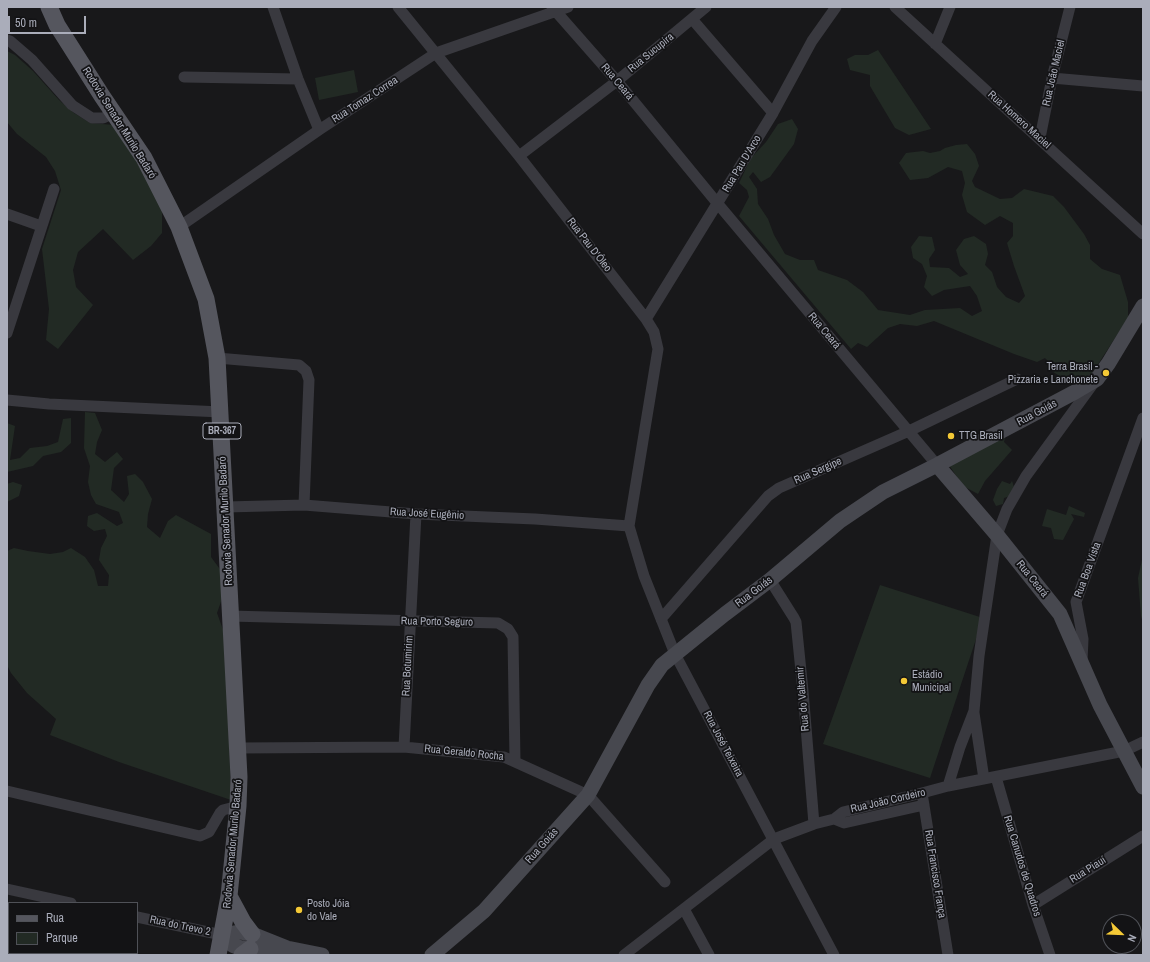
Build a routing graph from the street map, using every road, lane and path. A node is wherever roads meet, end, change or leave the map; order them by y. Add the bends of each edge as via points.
1 (49, 7) edge
2 (273, 7) edge
3 (398, 7) edge
4 (568, 7) edge
5 (706, 7) edge
6 (836, 7) edge
7 (895, 7) edge
8 (950, 7) edge
9 (1070, 7) edge
10 (554, 10) edge
11 (692, 18) junction
12 (7, 40) edge
13 (935, 44) junction
14 (436, 53) junction
15 (184, 77) dead end
16 (1052, 78) junction
17 (298, 79) junction
18 (617, 81) junction
19 (1143, 86) edge
20 (114, 113) junction
21 (773, 113) junction
22 (319, 130) junction
23 (1040, 138) junction
24 (519, 156) junction
25 (54, 189) dead end
26 (718, 204) junction
27 (7, 214) edge
28 (41, 226) junction
29 (179, 227) junction
30 (1143, 234) edge
31 (1143, 306) edge
32 (10, 314) edge
33 (646, 319) junction
34 (1143, 326) edge
35 (7, 333) edge
36 (217, 358) junction
37 (1108, 364) junction
38 (1017, 379) dead end
39 (1097, 379) junction
40 (7, 400) edge
41 (221, 412) junction
42 (1143, 418) edge
43 (1143, 427) edge
44 (909, 431) junction
45 (1134, 440) junction
46 (937, 465) junction
47 (304, 505) junction
48 (226, 507) junction
49 (416, 514) junction
50 (629, 526) junction
51 (996, 535) junction
52 (770, 580) junction
53 (1076, 602) junction
54 (1060, 614) junction
55 (230, 616) junction
56 (661, 619) junction
57 (410, 621) junction
58 (675, 654) junction
59 (1082, 664) junction
60 (974, 711) junction
61 (1143, 742) edge
62 (404, 747) junction
63 (238, 748) junction
64 (1124, 751) junction
65 (515, 761) junction
66 (996, 777) junction
67 (984, 780) junction
68 (1141, 781) edge
69 (948, 786) junction
70 (7, 791) edge
71 (922, 793) junction
72 (588, 795) junction
73 (924, 805) junction
74 (238, 806) junction
75 (834, 819) junction
76 (814, 824) junction
77 (1143, 836) edge
78 (774, 839) junction
79 (665, 882) dead end
80 (7, 889) edge
81 (229, 896) junction
82 (66, 902) edge
83 (1033, 905) junction
84 (684, 909) junction
85 (138, 917) edge
86 (222, 935) junction
87 (248, 946) edge
88 (218, 955) edge
89 (322, 955) edge
90 (432, 955) edge
91 (624, 955) edge
92 (709, 955) edge
93 (834, 955) edge
94 (948, 955) edge
95 (1050, 955) edge

1 - 20 main road, Rodovia Senador Murilo Badaró / BR-367
2 - 17 street
3 - 14 street, Rua Pau D'Óleo
4 - 10 street, Rua Tomaz Correa
5 - 11 street, Rua Sucupira
6 - 21 street, Rua Pau D'Arco via 812,41
7 - 13 street, Rua Homero Maciel
8 - 13 street
9 - 16 street, Rua João Maciel
10 - 14 street, Rua Tomaz Correa
10 - 18 street, Rua Ceará
11 - 18 street, Rua Sucupira
11 - 21 street
12 - 20 street via 32,60 72,105 92,118 103,118
13 - 23 street, Rua Homero Maciel
14 - 22 street, Rua Tomaz Correa
14 - 24 street, Rua Pau D'Óleo
15 - 17 street
16 - 19 street
16 - 23 street, Rua João Maciel
17 - 22 street
18 - 24 street, Rua Sucupira
18 - 26 street, Rua Ceará
20 - 29 main road, Rodovia Senador Murilo Badaró / BR-367 via 144,158
21 - 26 street, Rua Pau D'Arco
22 - 29 street, Rua Tomaz Correa
23 - 30 street, Rua Homero Maciel
24 - 33 street, Rua Pau D'Óleo
25 - 28 street
26 - 33 street, Rua Pau D'Arco
26 - 44 street, Rua Ceará
27 - 28 street
28 - 32 street
29 - 36 main road, Rodovia Senador Murilo Badaró / BR-367 via 206,300
31 - 37 street, Rua Goiás
32 - 35 street
33 - 50 street, Rua Pau D'Óleo via 654,332 658,349
34 - 37 street
36 - 41 main road, Rodovia Senador Murilo Badaró / BR-367
36 - 47 street via 299,365 306,370 309,380
37 - 39 street, Rua Goiás
38 - 44 street, Rua Sergipe
39 - 46 street, Rua Goiás
39 - 51 street via 1026,476
40 - 41 street
41 - 48 main road, Rodovia Senador Murilo Badaró / BR-367
42 - 45 street, Rua Boa Vista
43 - 45 street, Rua Boa Vista
44 - 46 street, Rua Ceará
44 - 56 street, Rua Sergipe via 773,492
45 - 53 street, Rua Boa Vista
46 - 51 street, Rua Ceará
46 - 52 street, Rua Goiás via 861,506
47 - 48 street, Rua José Eugênio
47 - 49 street, Rua José Eugênio
48 - 55 main road, Rodovia Senador Murilo Badaró / BR-367
49 - 50 street, Rua José Eugênio
49 - 57 street, Rua Botumirim
50 - 56 street, Rua José Teixeira via 644,576
51 - 54 street, Rua Ceará
51 - 60 street
52 - 58 street, Rua Goiás
52 - 76 street, Rua do Valtemir via 796,622
53 - 54 street
53 - 59 street, Rua Boa Vista via 1083,639
54 - 59 street, Rua Ceará
55 - 57 street, Rua Porto Seguro
55 - 63 main road, Rodovia Senador Murilo Badaró / BR-367
56 - 58 street, Rua José Teixeira
57 - 62 street, Rua Botumirim
57 - 65 street, Rua Porto Seguro via 498,623 508,628 513,637
58 - 72 street, Rua Goiás via 662,665 648,686
58 - 78 street, Rua José Teixeira
59 - 64 street, Rua Boa Vista
60 - 67 street
60 - 69 street
61 - 64 street, Rua João Cordeiro
62 - 63 street, Rua Geraldo Rocha
62 - 65 street, Rua Geraldo Rocha via 504,756
63 - 74 main road, Rodovia Senador Murilo Badaró / BR-367
64 - 66 street, Rua João Cordeiro
64 - 68 street, Rua Boa Vista
65 - 72 street, Rua Geraldo Rocha
66 - 67 street, Rua João Cordeiro
66 - 83 street, Rua Canudos de Quadros
67 - 69 street, Rua João Cordeiro
69 - 71 street, Rua João Cordeiro
70 - 74 street via 200,836 209,832 223,810
71 - 73 street, Rua Francisco França
71 - 75 street, Rua João Cordeiro via 843,812
72 - 79 street, Rua Geraldo Rocha
72 - 90 street, Rua Goiás via 484,911
73 - 75 street via 844,823
73 - 94 street, Rua Francisco França
74 - 81 main road, Rodovia Senador Murilo Badaró / BR-367
75 - 76 street, Rua João Cordeiro
76 - 78 street, Rua João Cordeiro
77 - 83 street, Rua Piauí
78 - 84 street, Rua João Cordeiro
78 - 93 street, Rua José Teixeira
80 - 82 street
81 - 86 main road, Rodovia Senador Murilo Badaró / BR-367
81 - 87 main road via 243,922
83 - 95 street, Rua Canudos de Quadros
84 - 91 street, Rua João Cordeiro
84 - 92 street
85 - 86 street, Rua do Trevo 2
86 - 87 street via 234,946
86 - 88 main road, Rodovia Senador Murilo Badaró / BR-367
87 - 89 street via 287,948

